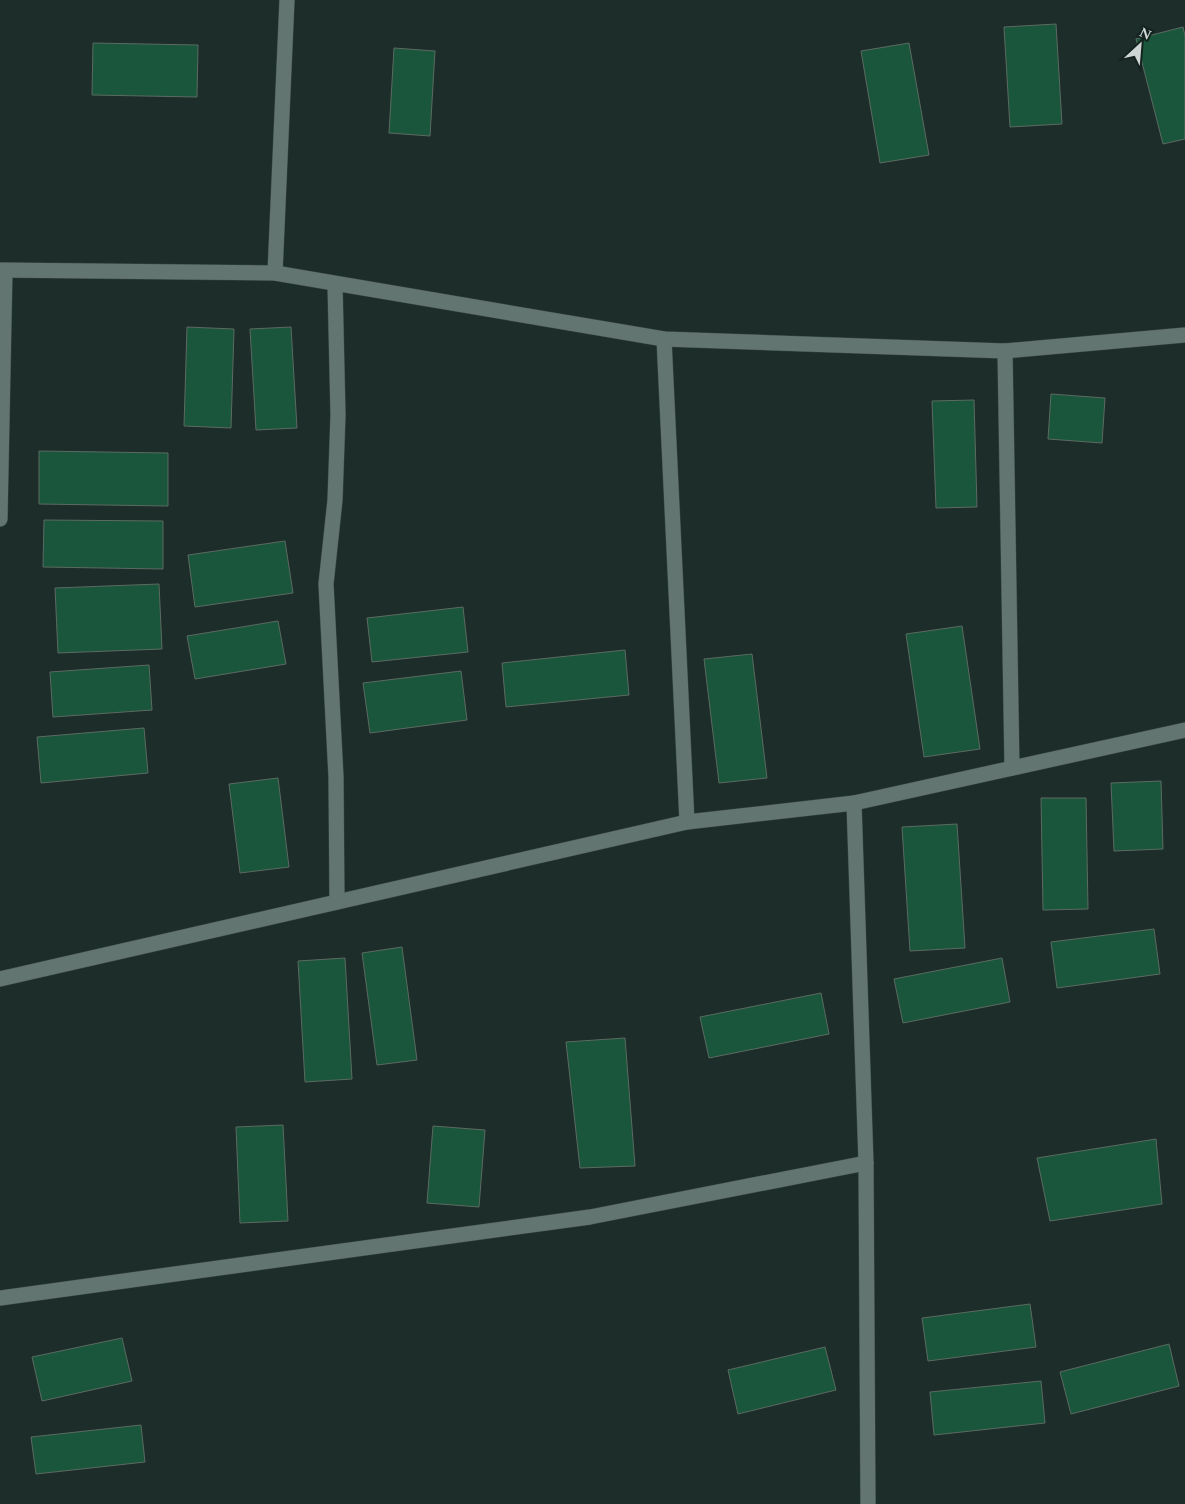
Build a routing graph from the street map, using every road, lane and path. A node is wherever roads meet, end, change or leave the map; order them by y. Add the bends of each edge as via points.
1 (287, 0) edge
2 (3, 271) edge
3 (275, 273) junction
4 (335, 284) junction
5 (1185, 335) edge
6 (664, 339) junction
7 (1005, 352) junction
8 (0, 519) edge
9 (1185, 730) edge
10 (1012, 768) junction
11 (854, 803) junction
12 (687, 822) junction
13 (337, 902) junction
14 (0, 979) edge
15 (866, 1163) junction
16 (0, 1298) edge
17 (868, 1504) edge

1 - 3 street
2 - 3 street
2 - 8 street
3 - 4 street
4 - 6 street
4 - 13 street via 338,415 335,500 326,584 336,777
5 - 7 street
6 - 7 street
6 - 12 street
7 - 10 street
9 - 10 street
10 - 11 street
11 - 12 street
11 - 15 street
12 - 13 street
13 - 14 street
15 - 16 street via 590,1217
15 - 17 street

